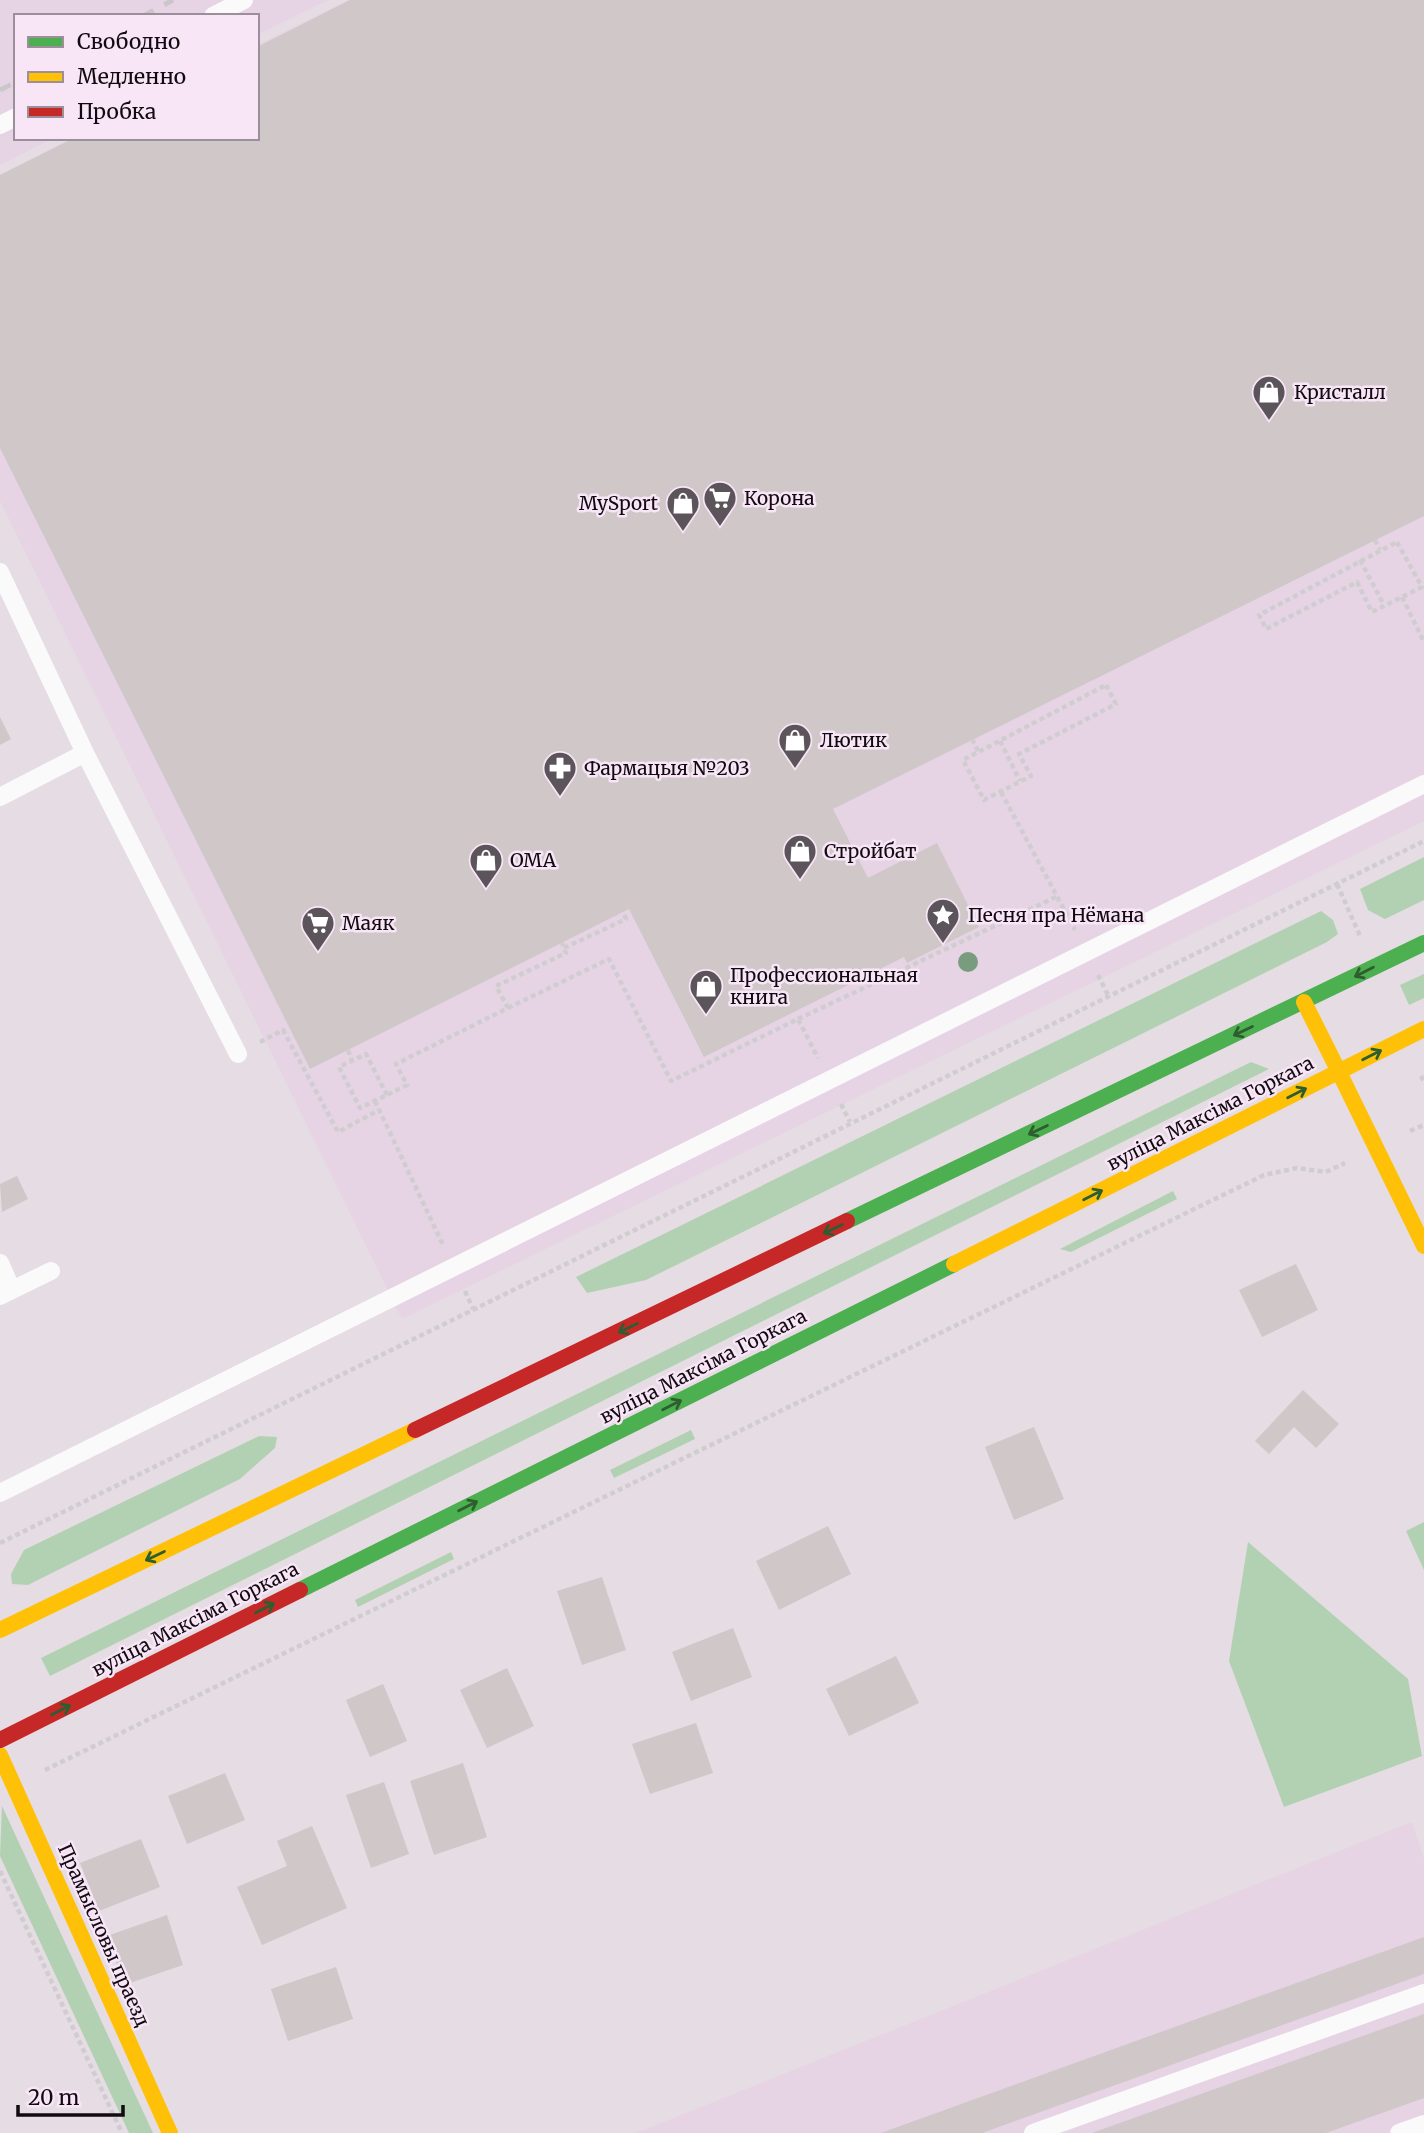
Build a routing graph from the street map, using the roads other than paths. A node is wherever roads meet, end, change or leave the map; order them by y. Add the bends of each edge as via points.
1 (244, 0) edge
2 (217, 14) edge
3 (0, 572) edge
4 (85, 753) junction
5 (1424, 784) edge
6 (0, 797) edge
7 (1424, 943) edge
8 (1304, 1002) junction
9 (1424, 1029) edge
10 (238, 1054) road end
11 (1339, 1072) junction
12 (1424, 1246) edge
13 (0, 1263) edge
14 (51, 1271) dead end
15 (6, 1293) edge
16 (0, 1493) edge
17 (0, 1630) edge
18 (0, 1740) edge
19 (0, 1755) edge
20 (1424, 1993) edge
21 (1424, 2124) edge
22 (170, 2133) edge
23 (1033, 2133) edge
24 (1399, 2133) edge

1 - 2 lane
3 - 4 lane
4 - 6 lane
4 - 10 lane
5 - 16 lane
7 -> 8 main road
8 - 11 main road
8 -> 17 main road
11 -> 9 main road, вуліца Максіма Горкага
11 - 12 main road
18 -> 11 main road, вуліца Максіма Горкага
13 - 15 lane
14 - 15 lane
19 - 22 main road, Прамысловы праезд
20 - 23 lane
21 - 24 lane

